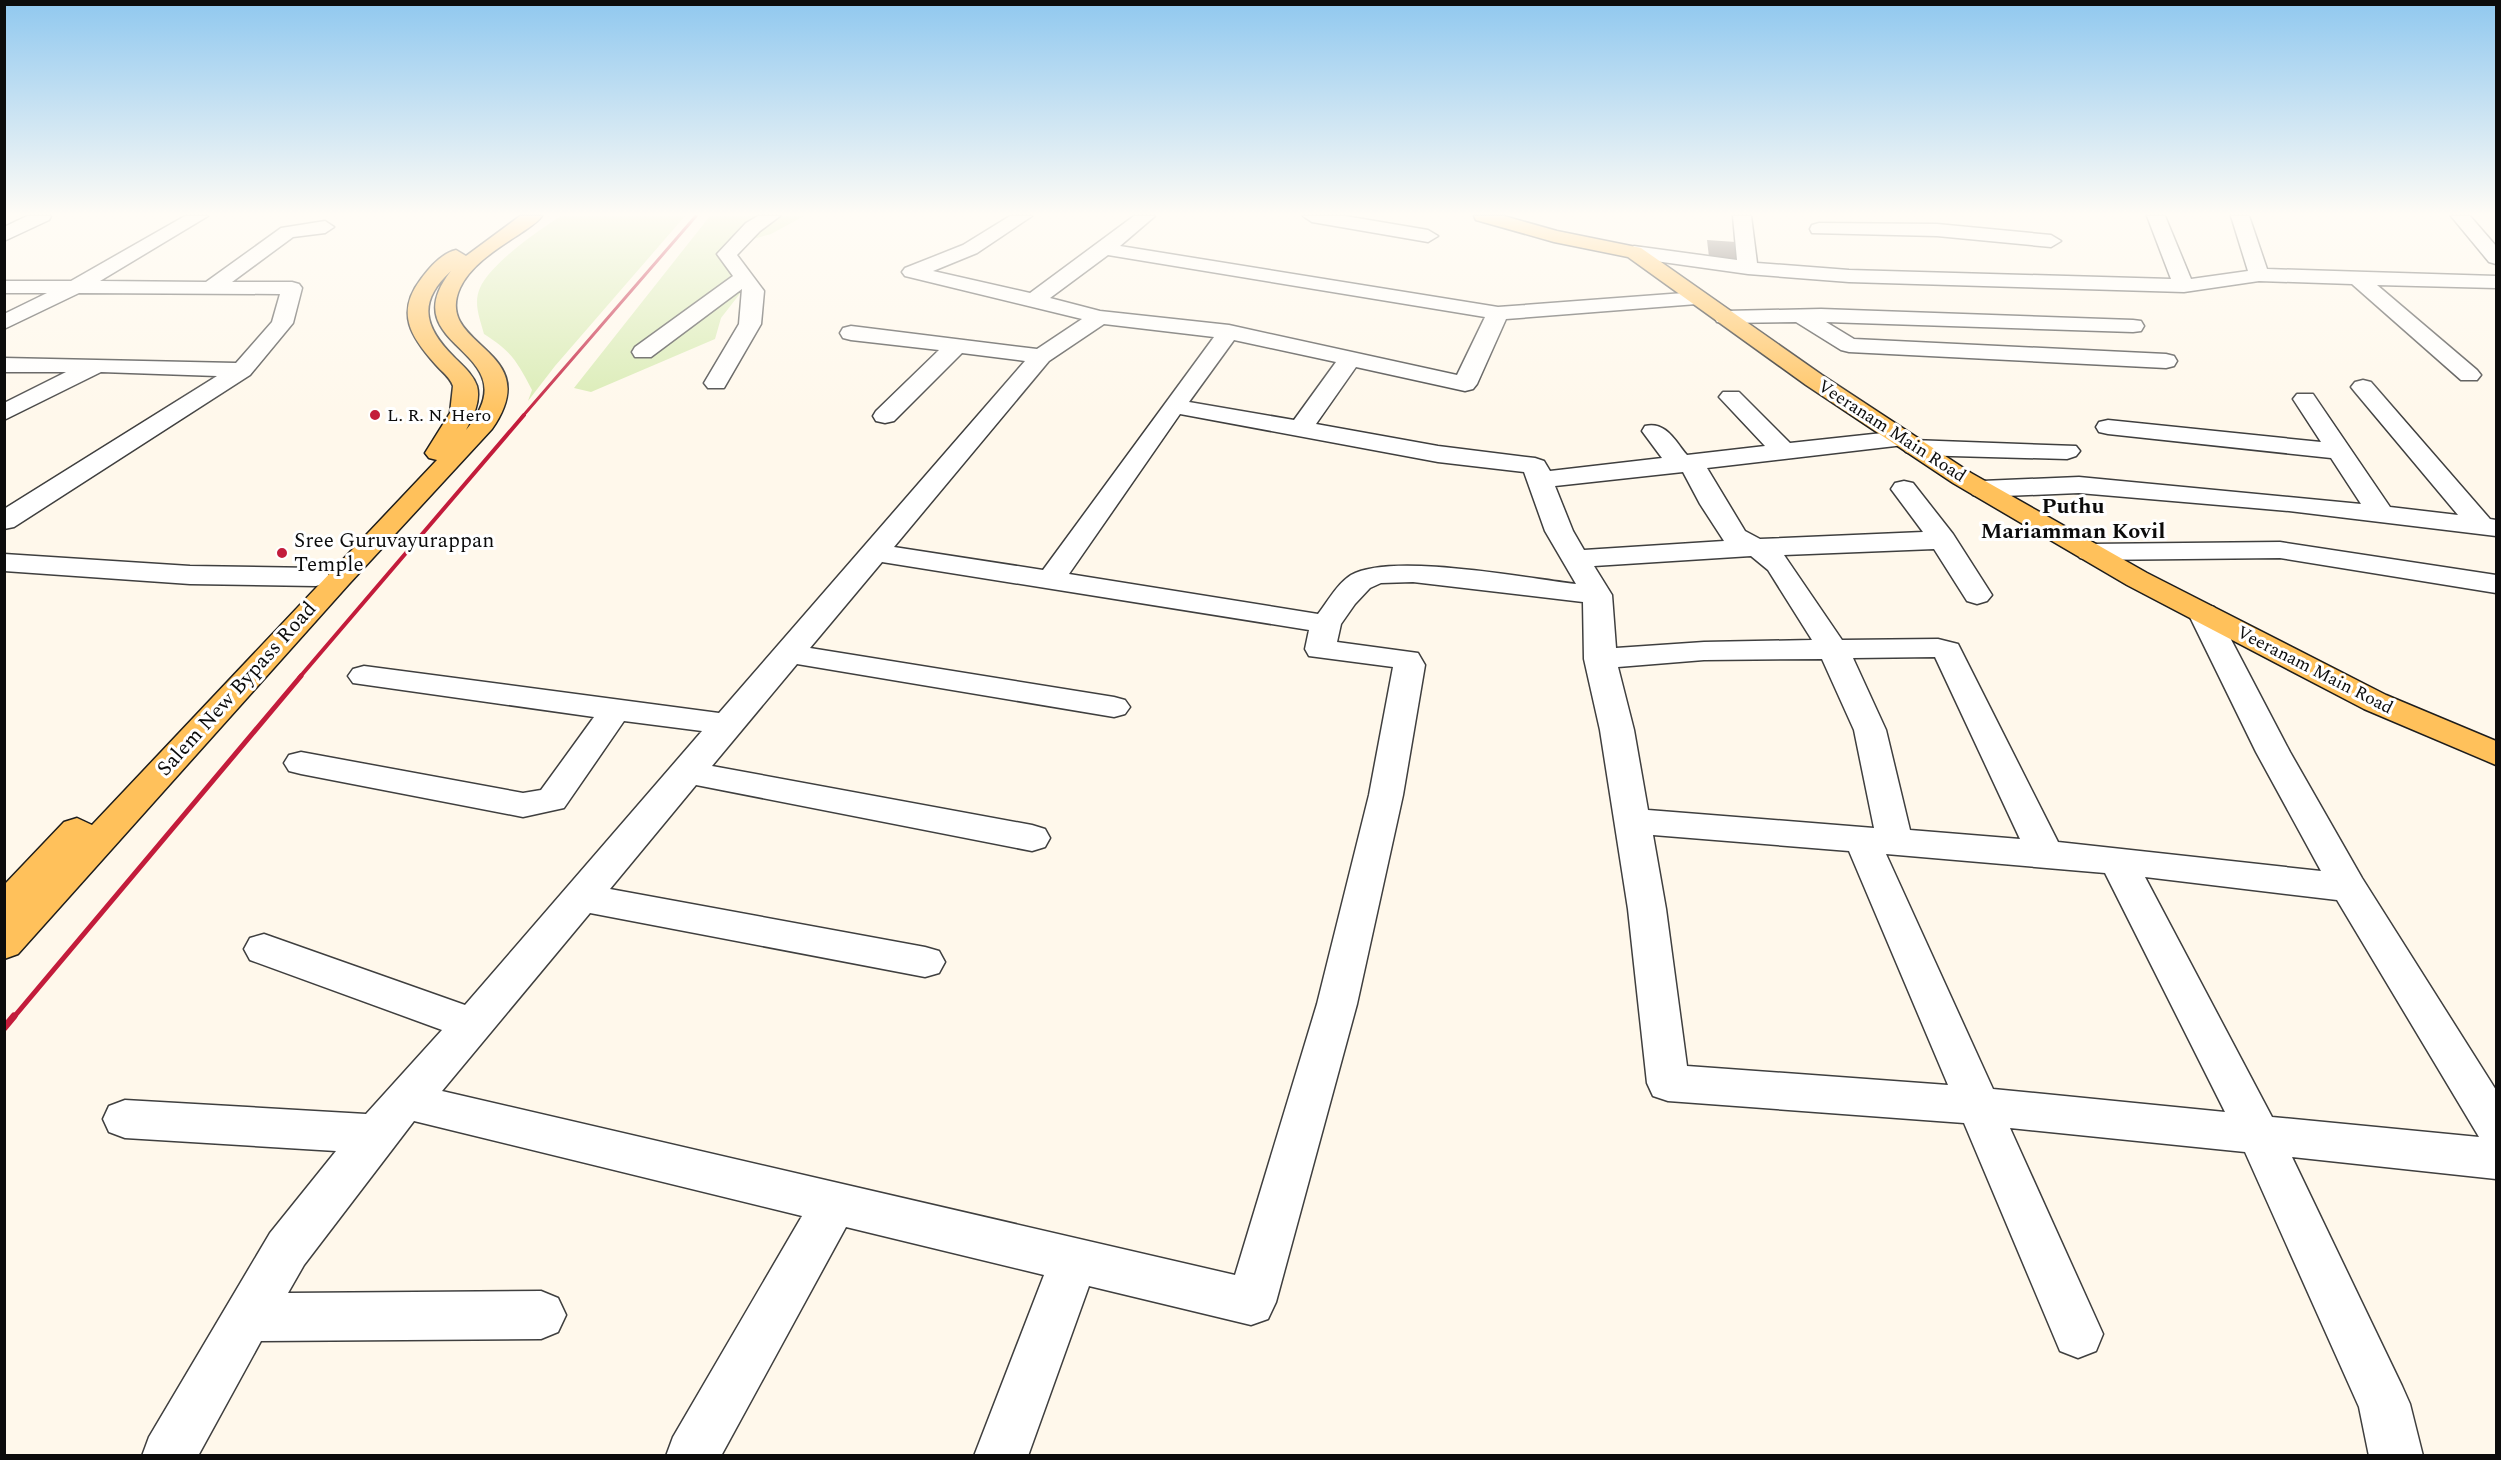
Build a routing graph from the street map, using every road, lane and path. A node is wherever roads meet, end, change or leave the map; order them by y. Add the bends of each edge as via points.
1 (81, 284) edge
2 (215, 284) edge
3 (427, 284) edge
4 (451, 284) edge
5 (735, 284) edge
6 (750, 284) edge
7 (965, 284) edge
8 (1056, 284) edge
9 (1320, 284) edge
10 (1678, 284) edge
11 (2090, 284) edge
12 (2139, 284) edge
13 (2197, 284) edge
14 (2364, 284) edge
15 (2475, 284) edge
16 (2492, 285) edge
17 (2184, 286) joint
18 (4, 287) edge
19 (74, 288) junction
20 (210, 288) junction
21 (1697, 298) junction
22 (1034, 300) junction
23 (1498, 313) junction
24 (1800, 315) junction
25 (1100, 317) junction
26 (1725, 317) junction
27 (4, 323) edge
28 (2133, 326) junction
29 (1229, 332) junction
30 (851, 333) dead end
31 (956, 346) junction
32 (643, 352) dead end
33 (1041, 356) junction
34 (1351, 358) junction
35 (4, 365) edge
36 (97, 365) junction
37 (242, 370) junction
38 (2469, 375) dead end
39 (717, 383) dead end
40 (2363, 387) dead end
41 (1731, 397) dead end
42 (2305, 399) dead end
43 (1174, 406) junction
44 (4, 413) edge
45 (885, 416) dead end
46 (2108, 427) dead end
47 (1301, 428) junction
48 (1654, 431) dead end
49 (1908, 442) junction
50 (2067, 451) dead end
51 (2339, 451) junction
52 (1785, 453) junction
53 (1687, 464) junction
54 (1540, 480) junction
55 (1904, 489) dead end
56 (1982, 489) junction
57 (2381, 514) junction
58 (4, 520) edge
59 (2489, 527) edge
60 (1943, 540) junction
61 (1755, 547) junction
62 (874, 552) junction
63 (2090, 552) junction
64 (1575, 559) junction
65 (4, 561) edge
66 (316, 577) junction
67 (1050, 581) junction
68 (2496, 584) edge
69 (1977, 594) dead end
70 (1597, 595) junction
71 (2203, 613) junction
72 (1326, 624) junction
73 (1833, 650) junction
74 (788, 653) junction
75 (1600, 659) junction
76 (364, 676) dead end
77 (1114, 708) dead end
78 (615, 710) junction
79 (726, 724) junction
80 (2496, 754) edge
81 (302, 763) dead end
82 (685, 772) junction
83 (1632, 821) junction
84 (1032, 837) dead end
85 (1878, 841) junction
86 (2046, 855) junction
87 (2118, 861) junction
88 (2349, 888) junction
89 (580, 897) junction
90 (4, 909) edge
91 (4, 944) edge
92 (264, 949) dead end
93 (925, 962) dead end
94 (472, 1024) junction
95 (405, 1101) junction
96 (1978, 1106) junction
97 (125, 1119) dead end
98 (2496, 1127) edge
99 (376, 1134) junction
100 (2259, 1135) junction
101 (2496, 1159) edge
102 (834, 1204) junction
103 (1074, 1260) junction
104 (541, 1315) dead end
105 (247, 1317) junction
106 (2078, 1334) dead end
107 (168, 1455) edge
108 (692, 1455) edge
109 (1001, 1455) edge
110 (2396, 1455) edge

1 - 19 street
2 - 20 street
3 - 66 main road, Salem New Bypass Road via 416,310 424,339 465,384 466,399 439,452
4 - 91 main road, Salem New Bypass Road via 445,313 496,378 499,392 484,423
5 - 32 street
6 - 39 street via 754,291 750,324
7 - 22 street
8 - 22 street
9 - 23 street
10 - 21 main road, Veeranam Main Road
11 - 28 street
12 - 17 street
13 - 17 street
14 - 38 street
15 - 16 street
18 - 19 street
19 - 20 street
19 - 27 street
20 - 37 street via 292,288 282,323
21 - 23 street
21 - 26 main road, Veeranam Main Road
22 - 25 street
23 - 34 street via 1465,384
24 - 26 street
24 - 28 street
24 - 28 street via 1849,345 2166,361
25 - 29 street
25 - 33 street
26 - 49 main road, Veeranam Main Road
29 - 34 street
29 - 43 street
30 - 31 street
31 - 33 street
31 - 45 street
33 - 62 street
34 - 47 street
35 - 36 street
36 - 37 street
36 - 44 street
37 - 58 street
40 - 59 street
41 - 52 street
42 - 51 street
43 - 47 street
43 - 67 street
46 - 51 street
47 - 54 street via 1438,454 1535,466
48 - 53 street
49 - 50 street
49 - 52 street
49 - 56 main road, Veeranam Main Road
51 - 57 street
52 - 53 street
53 - 54 street
53 - 61 street via 1736,537
54 - 64 street via 1559,531
55 - 60 street
56 - 57 street via 2079,485 2289,502
56 - 63 main road, Veeranam Main Road
57 - 59 street
60 - 61 street
60 - 69 street
61 - 64 street
61 - 73 street via 1779,565
62 - 67 street
62 - 74 street
63 - 68 street via 2280,550
63 - 71 main road, Veeranam Main Road
64 - 70 street
65 - 66 street via 190,575
66 - 90 main road, Salem New Bypass Road
67 - 72 street
70 - 72 street via 1390,573 1360,581 1349,590
70 - 75 street
71 - 80 main road, Veeranam Main Road via 2375,702
71 - 88 street via 2273,752
72 - 103 street via 1320,649 1397,658 1407,660 1409,665 1386,795 1337,1004 1251,1302
73 - 75 street via 1704,651
73 - 85 street via 1870,730
73 - 86 street via 1947,651
74 - 77 street
74 - 79 street
75 - 83 street
76 - 78 street
78 - 79 street
78 - 81 street via 552,800 523,805
79 - 82 street
82 - 84 street
82 - 89 street
83 - 85 street
83 - 96 street via 1668,1083
85 - 86 street
85 - 96 street
86 - 87 street
87 - 88 street
87 - 100 street
88 - 98 street
89 - 93 street
89 - 94 street
92 - 94 street
94 - 95 street
95 - 99 street
95 - 102 street
96 - 100 street
96 - 106 street
97 - 99 street
99 - 105 street via 287,1249
100 - 101 street
100 - 110 street via 2384,1404
102 - 103 street
102 - 108 street
103 - 109 street
104 - 105 street
105 - 107 street

